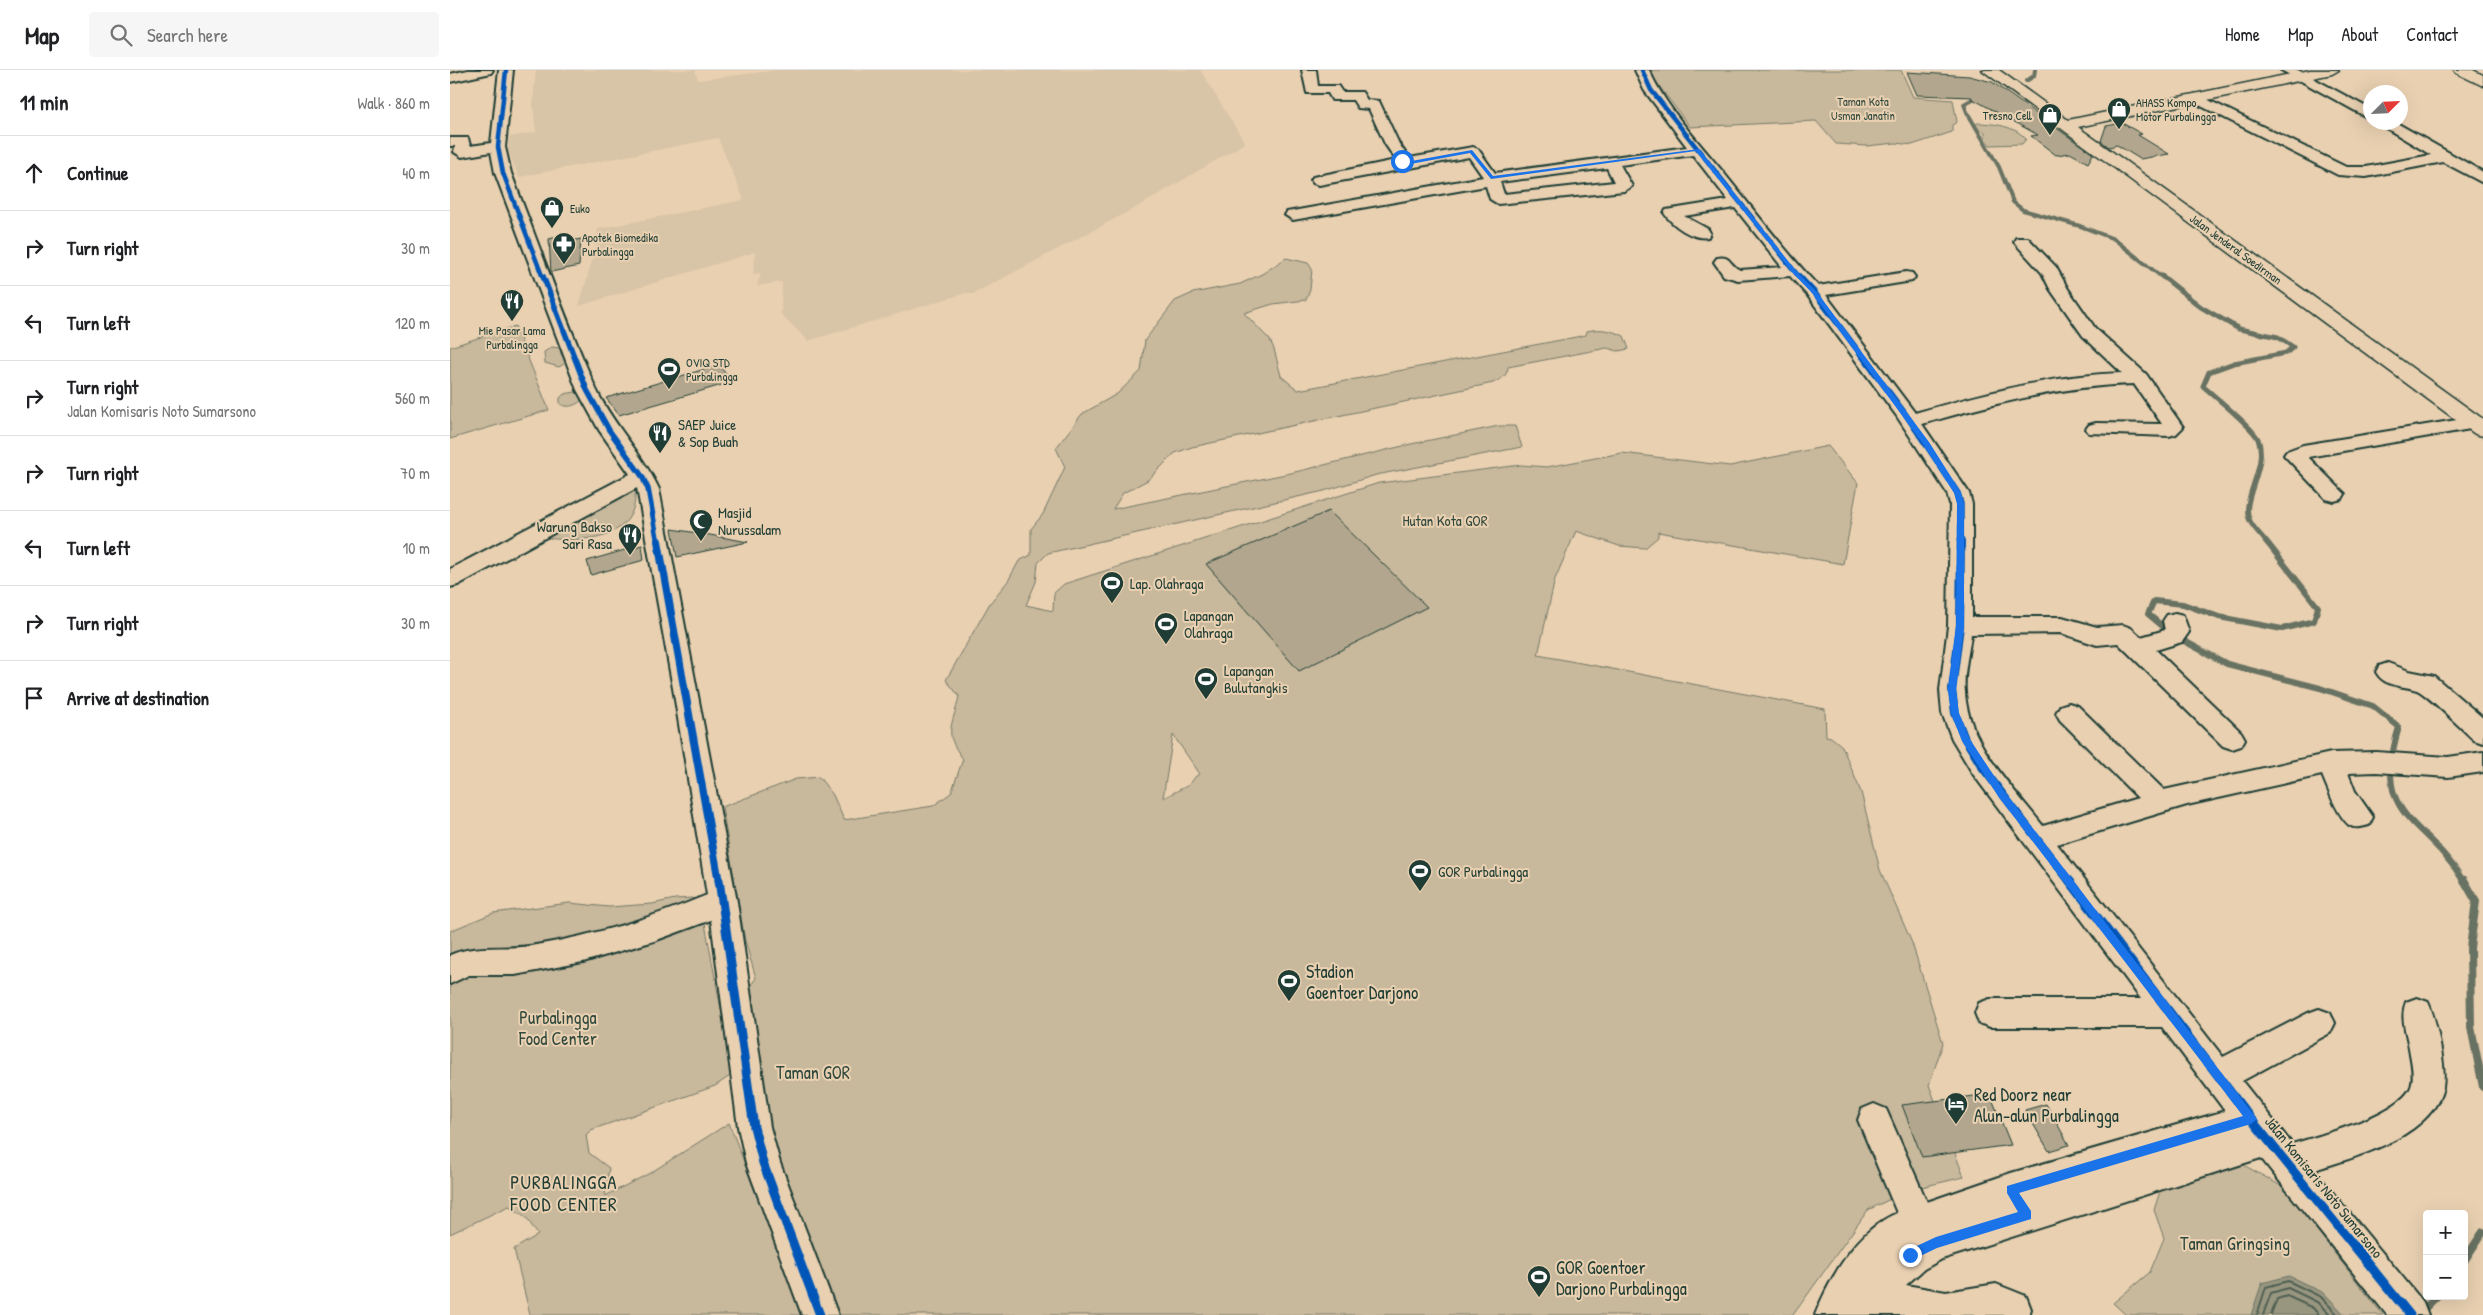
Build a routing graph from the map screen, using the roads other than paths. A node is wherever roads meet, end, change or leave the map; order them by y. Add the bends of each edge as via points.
1 (486, 70) edge
2 (506, 70) edge
3 (1309, 70) edge
4 (1642, 70) edge
5 (1989, 70) edge
6 (2003, 70) edge
7 (2332, 70) edge
8 (2461, 70) edge
9 (2294, 73) edge
10 (450, 78) edge
11 (2483, 81) edge
12 (2196, 98) junction
13 (2363, 112) edge
14 (2071, 124) junction
15 (2397, 130) edge
16 (450, 142) edge
17 (498, 147) junction
18 (1697, 150) junction
19 (2446, 157) junction
20 (1405, 163) junction
21 (1611, 163) junction
22 (2483, 178) edge
23 (1492, 179) junction
24 (1319, 180) dead end
25 (1738, 203) junction
26 (1293, 215) dead end
27 (1702, 233) dead end
28 (2022, 242) dead end
29 (1723, 262) dead end
30 (1794, 271) junction
31 (1906, 277) dead end
32 (1814, 292) junction
33 (2139, 378) junction
34 (1910, 421) junction
35 (2480, 422) edge
36 (2096, 429) dead end
37 (642, 476) junction
38 (2334, 494) dead end
39 (450, 579) edge
40 (2175, 621) dead end
41 (1960, 626) junction
42 (2138, 647) junction
43 (2388, 672) dead end
44 (2069, 713) dead end
45 (2483, 733) edge
46 (2232, 740) dead end
47 (2483, 762) edge
48 (2332, 763) junction
49 (2159, 802) junction
50 (2359, 817) dead end
51 (2037, 840) junction
52 (723, 902) junction
53 (450, 971) edge
54 (2417, 1012) dead end
55 (1990, 1013) dead end
56 (2169, 1013) junction
57 (2319, 1023) dead end
58 (2219, 1076) junction
59 (1874, 1120) dead end
60 (2269, 1140) junction
61 (2019, 1202) junction
62 (1918, 1221) junction
63 (1873, 1305) edge
64 (2403, 1307) edge
65 (2013, 1309) dead end
66 (820, 1315) edge
67 (1834, 1315) edge

1 - 10 street
2 - 17 street
3 - 20 street via 1312,90 1333,89 1337,97 1358,95 1363,105 1374,104 1392,144
4 - 18 street, Jalan Komisaris Noto Sumarsono via 1652,90
5 - 14 main road, Jalan Jenderal Soedirman
6 - 14 main road, Jalan Jenderal Soedirman
7 - 9 main road
8 - 11 main road
9 - 12 main road
9 - 13 street
12 - 14 main road
12 - 19 street via 2343,172 2366,172
14 - 35 main road, Jalan Jenderal Soedirman
15 - 19 street
16 - 17 street via 463,141 462,152
17 - 37 street via 503,173 587,390 609,430
18 - 21 street
18 - 25 street, Jalan Komisaris Noto Sumarsono
19 - 22 street
20 - 23 street via 1472,152
20 - 24 street
21 - 23 street
21 - 23 street via 1625,186 1500,199
23 - 26 street
25 - 27 street via 1672,213 1682,223
25 - 30 street, Jalan Komisaris Noto Sumarsono
28 - 33 street via 2050,271 2089,332
29 - 30 street via 1730,272 1738,275
30 - 32 street, Jalan Komisaris Noto Sumarsono
31 - 32 street
32 - 34 street, Jalan Komisaris Noto Sumarsono
33 - 34 street via 2104,378 2034,388
33 - 36 street via 2173,427 2169,430
34 - 41 street, Jalan Komisaris Noto Sumarsono via 1952,482 1961,504
35 - 38 street via 2296,452 2294,455
37 - 39 street
37 - 52 street via 648,489 688,694
40 - 42 street via 2177,632 2174,636
41 - 42 street via 2062,625 2097,636 2123,634
41 - 51 street, Jalan Komisaris Noto Sumarsono via 1952,690 1955,713 1965,739 1982,767
42 - 46 street
43 - 45 street via 2405,680 2425,682
44 - 49 street
47 - 48 street via 2448,767 2376,762
48 - 49 street
48 - 50 street via 2344,796
49 - 51 street
51 - 56 street, Jalan Komisaris Noto Sumarsono
52 - 53 street via 676,922 614,941 534,959 506,962 478,959 457,965
52 - 66 street via 754,1126 763,1163
54 - 60 street via 2428,1068 2424,1096 2403,1118 2349,1143
55 - 56 street
56 - 58 street, Jalan Komisaris Noto Sumarsono
57 - 58 street
58 - 60 street, Jalan Komisaris Noto Sumarsono
59 - 62 street
60 - 61 street via 2100,1178
60 - 64 street, Jalan Komisaris Noto Sumarsono
61 - 62 street
61 - 63 street via 1910,1255 1895,1268
62 - 67 street via 1883,1240 1864,1261
63 - 65 street via 1947,1310 1991,1301 2005,1303

